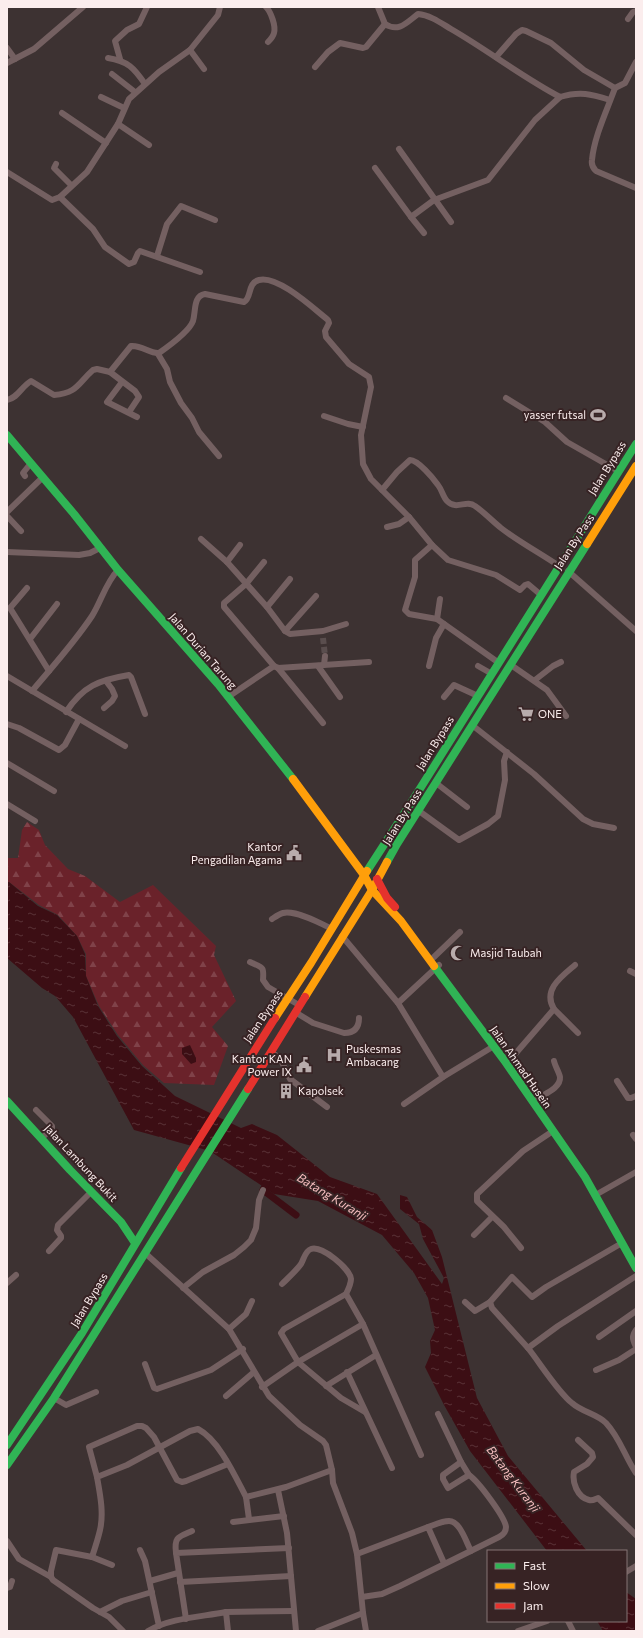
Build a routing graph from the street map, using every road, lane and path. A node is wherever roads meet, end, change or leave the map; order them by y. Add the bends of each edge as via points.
1 (83, 7) edge
2 (147, 7) edge
3 (220, 7) edge
4 (266, 7) edge
5 (378, 7) edge
6 (418, 7) edge
7 (636, 11) edge
8 (418, 14) junction
9 (628, 19) dead end
10 (385, 24) junction
11 (268, 42) dead end
12 (7, 48) edge
13 (190, 50) junction
14 (496, 57) junction
15 (108, 58) dead end
16 (15, 59) junction
17 (120, 59) junction
18 (636, 62) edge
19 (7, 63) edge
20 (315, 67) dead end
21 (204, 69) dead end
22 (112, 74) dead end
23 (145, 84) junction
24 (614, 88) junction
25 (135, 92) junction
26 (101, 96) dead end
27 (560, 97) junction
28 (610, 100) junction
29 (124, 108) junction
30 (62, 113) dead end
31 (118, 124) junction
32 (106, 143) junction
33 (149, 145) dead end
34 (399, 149) dead end
35 (56, 164) dead end
36 (375, 168) dead end
37 (7, 172) edge
38 (71, 185) junction
39 (636, 188) edge
40 (60, 197) junction
41 (434, 200) junction
42 (411, 217) junction
43 (215, 220) dead end
44 (451, 222) dead end
45 (424, 233) dead end
46 (157, 256) junction
47 (200, 272) dead end
48 (158, 354) junction
49 (110, 372) junction
50 (122, 382) junction
51 (506, 398) dead end
52 (7, 400) edge
53 (129, 412) junction
54 (324, 416) dead end
55 (137, 417) dead end
56 (363, 427) junction
57 (7, 435) edge
58 (636, 444) edge
59 (218, 456) dead end
60 (31, 463) junction
61 (636, 466) edge
62 (618, 471) junction
63 (25, 476) dead end
64 (43, 477) junction
65 (382, 490) junction
66 (7, 512) edge
67 (7, 516) edge
68 (409, 517) junction
69 (387, 527) dead end
70 (21, 531) dead end
71 (201, 539) dead end
72 (240, 545) dead end
73 (432, 545) junction
74 (573, 545) junction
75 (100, 548) junction
76 (583, 550) junction
77 (7, 552) edge
78 (227, 562) junction
79 (264, 562) dead end
80 (560, 566) junction
81 (118, 570) junction
82 (568, 571) junction
83 (290, 579) dead end
84 (246, 584) junction
85 (27, 588) dead end
86 (542, 595) junction
87 (316, 596) dead end
88 (440, 598) dead end
89 (57, 604) dead end
90 (267, 607) junction
91 (8, 609) edge
92 (437, 619) junction
93 (346, 624) dead end
94 (444, 624) junction
95 (285, 631) junction
96 (636, 631) edge
97 (30, 640) junction
98 (325, 656) tunnel mouth
99 (369, 662) dead end
100 (561, 662) dead end
101 (499, 663) junction
102 (511, 665) junction
103 (321, 666) junction
104 (429, 666) dead end
105 (478, 666) dead end
106 (276, 667) junction
107 (49, 671) junction
108 (492, 674) junction
109 (7, 676) edge
110 (534, 680) junction
111 (106, 681) junction
112 (32, 691) junction
113 (478, 696) junction
114 (228, 697) junction
115 (444, 697) dead end
116 (340, 698) dead end
117 (104, 708) dead end
118 (66, 712) junction
119 (145, 714) dead end
120 (466, 715) junction
121 (566, 716) dead end
122 (79, 719) junction
123 (323, 723) dead end
124 (474, 723) junction
125 (8, 725) edge
126 (125, 746) dead end
127 (507, 752) junction
128 (7, 763) edge
129 (436, 783) junction
130 (54, 791) dead end
131 (7, 804) edge
132 (467, 807) dead end
133 (419, 811) junction
134 (35, 821) dead end
135 (614, 828) dead end
136 (364, 875) junction
137 (377, 879) junction
138 (372, 890) junction
139 (272, 919) dead end
140 (332, 929) junction
141 (460, 932) dead end
142 (342, 936) junction
143 (434, 957) junction
144 (250, 962) dead end
145 (575, 965) dead end
146 (437, 966) junction
147 (630, 971) dead end
148 (636, 974) edge
149 (288, 998) junction
150 (398, 1003) junction
151 (297, 1008) junction
152 (554, 1009) junction
153 (360, 1018) dead end
154 (578, 1033) dead end
155 (494, 1046) junction
156 (271, 1052) junction
157 (508, 1058) junction
158 (554, 1061) dead end
159 (443, 1076) junction
160 (617, 1081) dead end
161 (636, 1096) edge
162 (536, 1099) junction
163 (7, 1101) edge
164 (404, 1104) dead end
165 (327, 1107) dead end
166 (36, 1110) dead end
167 (553, 1131) junction
168 (42, 1138) junction
169 (636, 1172) edge
170 (263, 1190) dead end
171 (90, 1192) junction
172 (599, 1193) junction
173 (492, 1217) junction
174 (474, 1236) dead end
175 (135, 1243) junction
176 (622, 1243) junction
177 (521, 1248) dead end
178 (49, 1250) dead end
179 (145, 1253) junction
180 (636, 1260) edge
181 (636, 1268) edge
182 (16, 1275) dead end
183 (636, 1276) edge
184 (7, 1283) edge
185 (282, 1284) dead end
186 (183, 1288) junction
187 (346, 1294) junction
188 (252, 1301) dead end
189 (466, 1302) dead end
190 (490, 1302) junction
191 (636, 1311) edge
192 (362, 1324) junction
193 (229, 1329) junction
194 (636, 1330) edge
195 (599, 1336) dead end
196 (528, 1348) junction
197 (636, 1348) edge
198 (243, 1349) junction
199 (376, 1355) junction
200 (298, 1362) junction
201 (145, 1364) dead end
202 (596, 1370) dead end
203 (254, 1372) junction
204 (347, 1372) junction
205 (326, 1386) junction
206 (262, 1387) junction
207 (96, 1392) dead end
208 (226, 1396) dead end
209 (54, 1398) junction
210 (365, 1412) junction
211 (438, 1414) dead end
212 (578, 1440) dead end
213 (7, 1445) edge
214 (159, 1447) junction
215 (10, 1455) edge
216 (421, 1455) dead end
217 (461, 1462) junction
218 (228, 1464) junction
219 (7, 1465) edge
220 (392, 1468) dead end
221 (332, 1470) junction
222 (636, 1473) edge
223 (469, 1475) junction
224 (97, 1477) junction
225 (278, 1490) junction
226 (246, 1497) junction
227 (284, 1516) junction
228 (249, 1519) junction
229 (233, 1522) dead end
230 (428, 1527) junction
231 (192, 1531) dead end
232 (636, 1535) edge
233 (7, 1541) edge
234 (289, 1548) junction
235 (140, 1550) dead end
236 (471, 1551) junction
237 (176, 1554) junction
238 (358, 1554) junction
239 (92, 1557) junction
240 (444, 1563) junction
241 (112, 1565) dead end
242 (178, 1574) junction
243 (291, 1576) junction
244 (51, 1577) junction
245 (12, 1581) dead end
246 (150, 1581) junction
247 (180, 1582) junction
248 (7, 1588) edge
249 (152, 1592) junction
250 (362, 1597) junction
251 (100, 1612) junction
252 (226, 1612) junction
253 (293, 1612) junction
254 (363, 1613) junction
255 (186, 1619) junction
256 (544, 1622) edge
257 (568, 1622) edge
258 (118, 1625) junction
259 (159, 1626) junction
260 (114, 1631) edge
261 (123, 1631) edge
262 (148, 1631) edge
263 (228, 1631) edge
264 (296, 1631) edge
265 (318, 1631) edge
266 (366, 1631) edge
267 (518, 1631) edge
268 (573, 1631) edge

1 - 16 street via 34,49
2 - 17 street via 139,24 115,40
3 - 13 street via 218,15
4 - 11 street via 274,29
5 - 10 street
6 - 8 street
7 - 9 street
8 - 10 street via 400,27 393,28
8 - 14 street via 430,17
10 - 20 street via 366,47 340,43
12 - 16 street
13 - 21 street
13 - 23 street
14 - 24 street via 516,34 522,30 526,31 551,43 584,70
14 - 27 street
15 - 17 street
16 - 19 street
17 - 23 street via 133,68
18 - 24 street via 625,83
22 - 25 street
23 - 25 street
24 - 28 street
25 - 29 street
26 - 29 street
27 - 28 street via 585,93
27 - 41 street via 535,120 488,180
28 - 39 street via 599,130 592,166 596,171
29 - 31 street
30 - 32 street
31 - 32 street
31 - 33 street
32 - 38 street via 87,172
34 - 41 street
35 - 38 street via 54,168
36 - 42 street
37 - 40 street via 52,200
38 - 40 street
40 - 46 street via 93,229 105,247 127,262 133,263 140,251
41 - 42 street
41 - 44 street
42 - 45 street
43 - 46 street via 181,206 167,224
46 - 47 street
48 - 49 street via 140,346 132,346
48 - 56 street via 188,330 193,322 200,295 244,302 251,287 260,280 285,286 328,320 326,337 349,364 369,377 371,387
48 - 59 street via 181,403
49 - 50 street
49 - 52 street via 94,370 76,389 58,394 49,393 31,381 23,390
50 - 53 street via 139,397
50 - 53 street via 107,402
51 - 62 street via 545,422 567,442
53 - 55 street
54 - 56 street
56 - 65 street via 363,464 371,479
57 - 60 main road, Jalan Durian Tarung
58 - 62 main road, Jalan Bypass
60 - 63 street via 23,473
60 - 64 main road, Jalan Durian Tarung
61 - 76 main road, Jalan By Pass
62 - 74 main road, Jalan Bypass
64 - 66 street
64 - 75 main road, Jalan Durian Tarung
65 - 68 street
65 - 80 street via 410,460 414,461 438,486 450,504 475,505 500,528
67 - 70 street
68 - 69 street via 399,524
68 - 73 street
71 - 78 street
72 - 78 street
73 - 86 street via 451,562 496,575 520,590 528,584
73 - 92 street via 415,560 415,577 404,608 407,613
74 - 76 main road
74 - 80 main road, Jalan Bypass
75 - 77 street via 79,555
75 - 81 main road, Jalan Durian Tarung
76 - 82 main road, Jalan By Pass
78 - 84 street
79 - 84 street
80 - 86 main road, Jalan Bypass
81 - 107 street via 84,628
81 - 114 main road, Jalan Durian Tarung
82 - 96 street
82 - 102 main road, Jalan By Pass
83 - 90 street
84 - 90 street
84 - 106 street via 224,603 224,607
85 - 91 street
86 - 101 main road, Jalan Bypass
87 - 95 street
88 - 92 street
89 - 97 street
90 - 95 street
91 - 97 street
92 - 94 street
93 - 95 street via 323,634 292,634
94 - 101 street
94 - 104 street via 436,638
97 - 107 street
98 - 103 street
99 - 103 street
100 - 110 street
101 - 108 main road, Jalan Bypass
102 - 110 street
102 - 124 main road, Jalan By Pass
103 - 106 street
103 - 116 street
105 - 108 street
106 - 114 street
106 - 123 street
107 - 112 street
108 - 113 main road, Jalan Bypass
109 - 112 street
110 - 121 street via 551,695
111 - 117 street via 115,696
111 - 118 street via 87,688
111 - 119 street via 130,676
112 - 118 street
113 - 115 street via 454,685
113 - 120 main road, Jalan Bypass
114 - 136 main road, Jalan Durian Tarung
118 - 122 street
120 - 124 main road
120 - 136 main road, Jalan Bypass
122 - 125 street via 65,745 59,750 19,728
122 - 126 street
124 - 127 street
124 - 129 main road, Jalan By Pass
127 - 133 street via 498,816 488,824 461,840
127 - 135 street via 583,819 593,824
128 - 130 street
129 - 132 street
129 - 133 main road, Jalan By Pass
131 - 134 street
133 - 137 main road, Jalan By Pass
136 - 138 main road, Jalan Durian Tarung
136 - 140 main road, Jalan Bypass
137 - 138 main road, Jalan By Pass
137 - 143 main road, Jalan Ahmad Husein via 387,898
138 - 142 main road, Jalan By Pass
138 - 146 main road, Jalan Ahmad Husein
139 - 140 street via 288,913 308,918
140 - 149 main road, Jalan Bypass
141 - 143 street
142 - 150 street
142 - 151 main road, Jalan By Pass
143 - 146 main road, Jalan Ahmad Husein
144 - 149 street via 263,969 268,987
145 - 152 street via 552,988 550,997
146 - 150 street
146 - 155 main road, Jalan Ahmad Husein
146 - 157 main road, Jalan Ahmad Husein
147 - 148 street
149 - 151 street
149 - 175 main road, Jalan Bypass
150 - 159 street
151 - 153 street via 313,1023 344,1033 355,1030
151 - 156 main road, Jalan By Pass
152 - 154 street
152 - 157 street via 516,1053
155 - 159 street
155 - 167 main road, Jalan Ahmad Husein
156 - 165 street via 282,1060 290,1079
156 - 179 main road, Jalan By Pass
157 - 162 main road, Jalan Ahmad Husein
158 - 162 street via 560,1077 558,1083
159 - 164 street
160 - 161 street via 628,1098
162 - 172 main road, Jalan Ahmad Husein
163 - 168 main road, Jalan Lambung Bukit
166 - 168 street via 52,1126
167 - 173 street via 523,1152 478,1194 477,1200
167 - 176 main road, Jalan Ahmad Husein via 585,1178
168 - 171 main road, Jalan Lambung Bukit
169 - 172 street
170 - 186 street via 259,1200 256,1228 251,1240 234,1255 202,1272
171 - 175 main road, Jalan Lambung Bukit via 128,1229
171 - 178 street via 58,1225 57,1230 61,1238
172 - 180 main road, Jalan Ahmad Husein
173 - 174 street
173 - 177 street
175 - 213 main road, Jalan Bypass via 82,1333
176 - 181 main road, Jalan Ahmad Husein
176 - 190 street via 532,1297 512,1277
179 - 186 street
179 - 209 main road, Jalan By Pass
182 - 184 street
183 - 196 street
185 - 187 street via 299,1266 307,1252 316,1249 336,1260 349,1274 351,1280
186 - 193 street
187 - 192 street
187 - 200 street via 282,1331 281,1335
188 - 193 street via 246,1314
189 - 190 street via 475,1311
190 - 196 street via 492,1308
191 - 195 street
192 - 199 street
192 - 200 street
193 - 198 street
194 - 197 street via 632,1336
196 - 222 street via 568,1400 607,1424
197 - 202 street via 619,1360
198 - 201 street via 211,1370 157,1389 154,1388
198 - 203 street
199 - 204 street
199 - 216 street
200 - 205 street
200 - 206 street
203 - 206 street
203 - 208 street
204 - 205 street
204 - 210 street
205 - 210 street
206 - 221 street via 274,1402 323,1441 328,1450
207 - 209 street via 66,1405
209 - 215 main road, Jalan By Pass
210 - 220 street
211 - 217 street
212 - 232 street via 593,1457 574,1472 574,1487 588,1500 601,1500
214 - 218 street via 198,1429 217,1447
214 - 218 street via 180,1482
214 - 224 street via 127,1465
214 - 224 street via 151,1433 142,1426 91,1445 89,1449
215 - 219 main road, Jalan By Pass
217 - 223 street
217 - 223 street via 443,1476 448,1488
218 - 226 street
221 - 225 street
221 - 238 street via 335,1489
223 - 236 street via 488,1496 506,1528 505,1533 499,1537
224 - 239 street via 102,1521
225 - 226 street
225 - 227 street
226 - 228 street
227 - 228 street
227 - 234 street
228 - 229 street
230 - 236 street via 447,1521 453,1522
230 - 238 street
230 - 240 street
231 - 237 street via 177,1540
233 - 244 street via 19,1559
234 - 237 street
234 - 243 street
235 - 246 street via 146,1561
236 - 240 street
237 - 242 street
238 - 250 street
239 - 241 street
239 - 244 street via 56,1550
240 - 250 street via 382,1594
242 - 246 street
242 - 247 street
243 - 247 street
243 - 253 street
244 - 251 street
245 - 248 street
246 - 249 street
247 - 255 street
249 - 251 street via 122,1601
249 - 259 street
250 - 254 street
251 - 258 street
252 - 253 street
252 - 255 street
252 - 263 street
253 - 264 street
254 - 265 street
254 - 266 street
255 - 259 street
256 - 267 street
257 - 268 street
258 - 260 street
258 - 261 street
259 - 262 street

